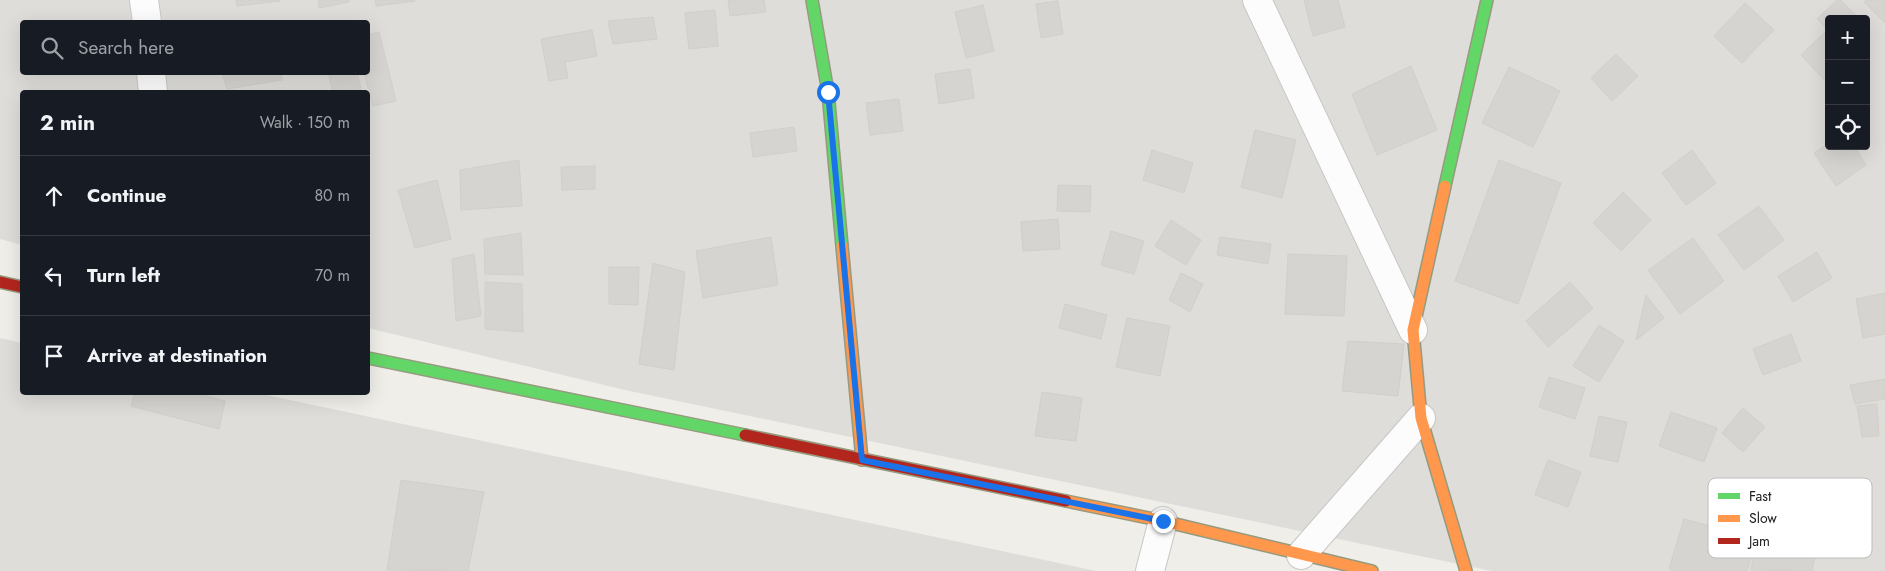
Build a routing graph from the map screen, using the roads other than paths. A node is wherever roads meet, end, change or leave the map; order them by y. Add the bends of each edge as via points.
1 (144, 0) edge
2 (812, 0) edge
3 (1257, 0) edge
4 (1487, 0) edge
5 (147, 20) edge
6 (152, 75) edge
7 (154, 90) edge
8 (0, 282) edge
9 (20, 287) edge
10 (1413, 330) junction
11 (370, 358) edge
12 (1421, 418) junction
13 (862, 460) junction
14 (1163, 521) junction
15 (1301, 555) junction
16 (1150, 571) edge
17 (1372, 571) edge
18 (1466, 571) edge

1 - 5 street
2 - 13 main road via 828,92
3 - 10 street
4 - 10 main road
6 - 7 street
8 - 9 main road
10 - 12 main road
11 - 13 main road
12 - 15 street
12 - 18 main road
13 - 14 main road
14 - 15 main road
14 - 16 street
15 - 17 main road

